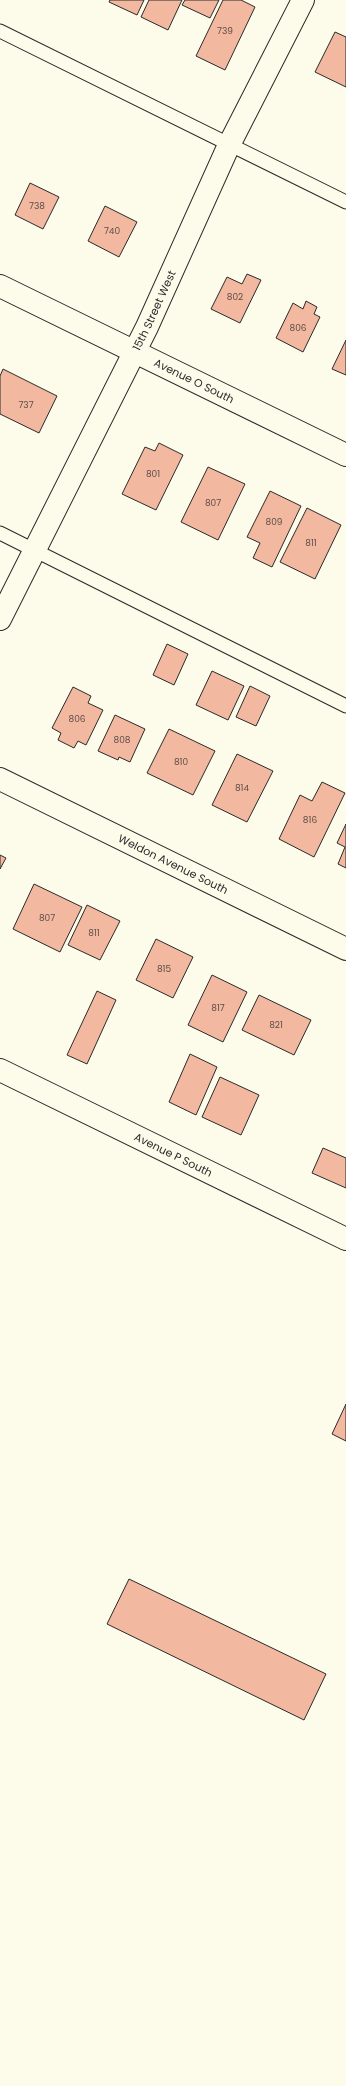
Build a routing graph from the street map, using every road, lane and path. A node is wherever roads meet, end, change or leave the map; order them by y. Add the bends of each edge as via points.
1 (303, 0) edge
2 (0, 31) edge
3 (229, 145) junction
4 (346, 202) edge
5 (0, 286) edge
6 (133, 352) junction
7 (346, 454) edge
8 (0, 533) edge
9 (34, 550) junction
10 (0, 619) edge
11 (346, 706) edge
12 (0, 779) edge
13 (346, 949) edge
14 (0, 1070) edge
15 (346, 1239) edge

1 - 3 street, 15th Street West
2 - 3 lane
3 - 4 lane
3 - 6 street, 15th Street West via 147,327
5 - 6 street, Avenue O South
6 - 7 street, Avenue O South
6 - 9 street, 15th Street West
8 - 9 lane
9 - 10 street, 15th Street West
9 - 11 lane
12 - 13 street, Weldon Avenue South
14 - 15 street, Avenue P South

